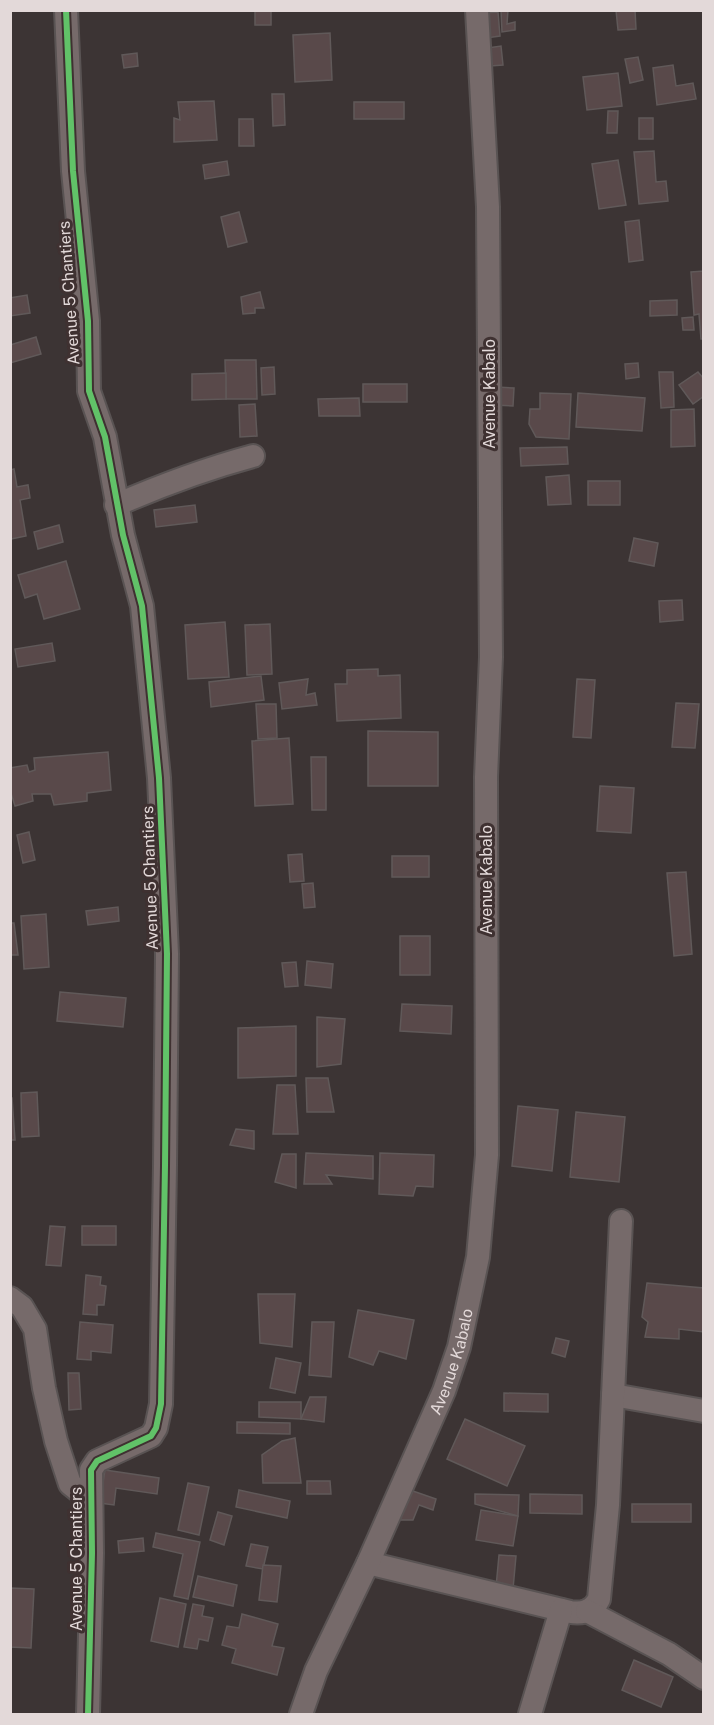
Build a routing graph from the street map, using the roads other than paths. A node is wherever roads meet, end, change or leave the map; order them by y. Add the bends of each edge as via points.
1 (66, 10) edge
2 (477, 10) edge
3 (253, 456) dead end
4 (116, 505) junction
5 (621, 1221) dead end
6 (10, 1299) edge
7 (613, 1395) junction
8 (704, 1411) edge
9 (90, 1500) junction
10 (368, 1563) junction
11 (561, 1610) junction
12 (587, 1611) junction
13 (704, 1678) edge
14 (88, 1714) edge
15 (301, 1714) edge
16 (530, 1714) edge

1 - 4 street, Avenue 5 Chantiers via 73,171 88,321 89,391 105,437
2 - 10 street, Avenue Kabalo via 488,219 491,657 486,777 487,1155 478,1257 459,1347 432,1421
3 - 4 street via 207,468
4 - 9 street, Avenue 5 Chantiers via 142,606 159,778 166,954 162,1381 156,1428 151,1436 97,1461 91,1470
5 - 7 street
6 - 9 street via 22,1307 36,1329 56,1441 70,1484
7 - 8 street
7 - 12 street via 599,1599
9 - 14 street, Avenue 5 Chantiers
10 - 11 street
10 - 15 street, Avenue Kabalo via 316,1671
11 - 12 street
11 - 16 street
12 - 13 street via 669,1654

